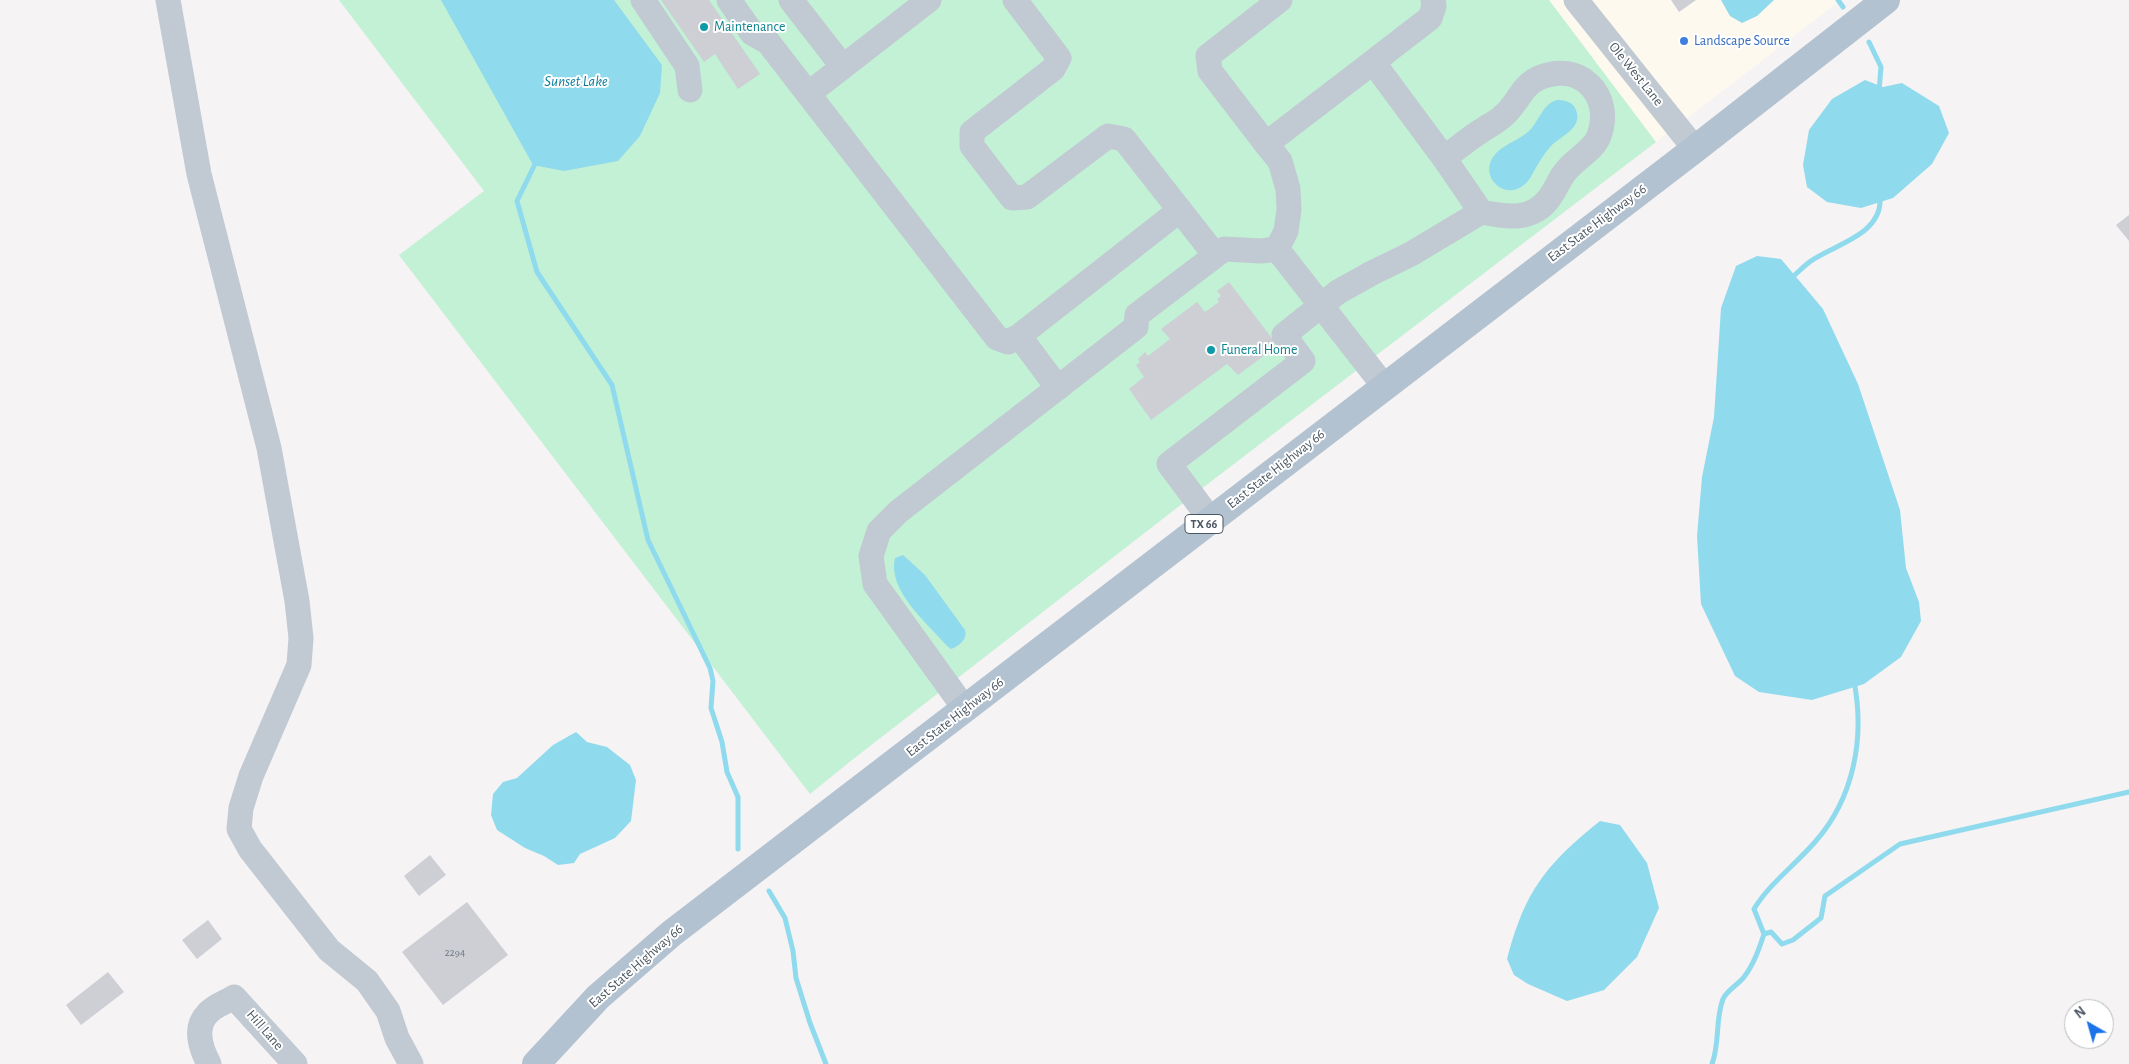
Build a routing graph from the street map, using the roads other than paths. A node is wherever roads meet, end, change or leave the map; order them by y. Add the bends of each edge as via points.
1 (168, 0) edge
2 (643, 0) edge
3 (729, 0) edge
4 (791, 0) edge
5 (929, 0) edge
6 (1015, 0) edge
7 (1280, 0) edge
8 (1433, 0) edge
9 (1886, 0) edge
10 (1583, 2) edge
11 (1373, 62) junction
12 (843, 67) junction
13 (690, 90) dead end
14 (808, 94) junction
15 (1266, 144) junction
16 (1695, 149) junction
17 (1444, 158) junction
18 (1180, 210) junction
19 (1481, 212) junction
20 (1277, 249) junction
21 (1215, 256) junction
22 (1322, 305) junction
23 (1019, 336) junction
24 (1384, 386) junction
25 (1058, 388) junction
26 (1210, 519) junction
27 (965, 709) junction
28 (209, 1064) edge
29 (295, 1064) edge
30 (411, 1064) edge
31 (536, 1064) edge

1 - 30 street via 199,174 269,448 301,638 299,665 251,776 241,808 239,830 250,849 329,950 367,981 388,1011
2 - 13 street via 687,66
3 - 14 street via 752,33 768,42
4 - 12 street
5 - 12 street
6 - 18 street via 1059,58 1053,69 972,132 972,146 1012,198 1027,197 1108,136 1124,139
7 - 15 street via 1208,56 1210,71
8 - 11 street via 1430,18
9 - 16 main road, East State Highway 66 / TX 66
10 - 16 street, Ole West Lane
11 - 15 street
11 - 17 street
12 - 14 street
14 - 23 street via 997,338 1008,342
15 - 20 street via 1280,161 1288,189 1286,231
16 - 24 main road, East State Highway 66 / TX 66
17 - 19 street
17 - 19 street via 1503,117 1536,79 1554,72 1570,72 1591,86 1603,107 1604,120 1599,138 1573,162 1550,198 1535,211 1519,217
18 - 21 street
18 - 23 street
19 - 22 street via 1338,292
20 - 21 street via 1224,250
20 - 22 street
21 - 25 street via 1137,315 1136,327
22 - 24 street
22 - 26 street via 1284,334 1303,361 1169,464
23 - 25 street
24 - 26 main road, East State Highway 66 / TX 66
25 - 27 street via 898,512 879,531 871,556 874,584
26 - 27 main road, East State Highway 66 / TX 66
27 - 31 main road, East State Highway 66 / TX 66 via 653,949 598,997
28 - 29 street, Hill Lane via 200,1048 200,1026 207,1013 234,997

